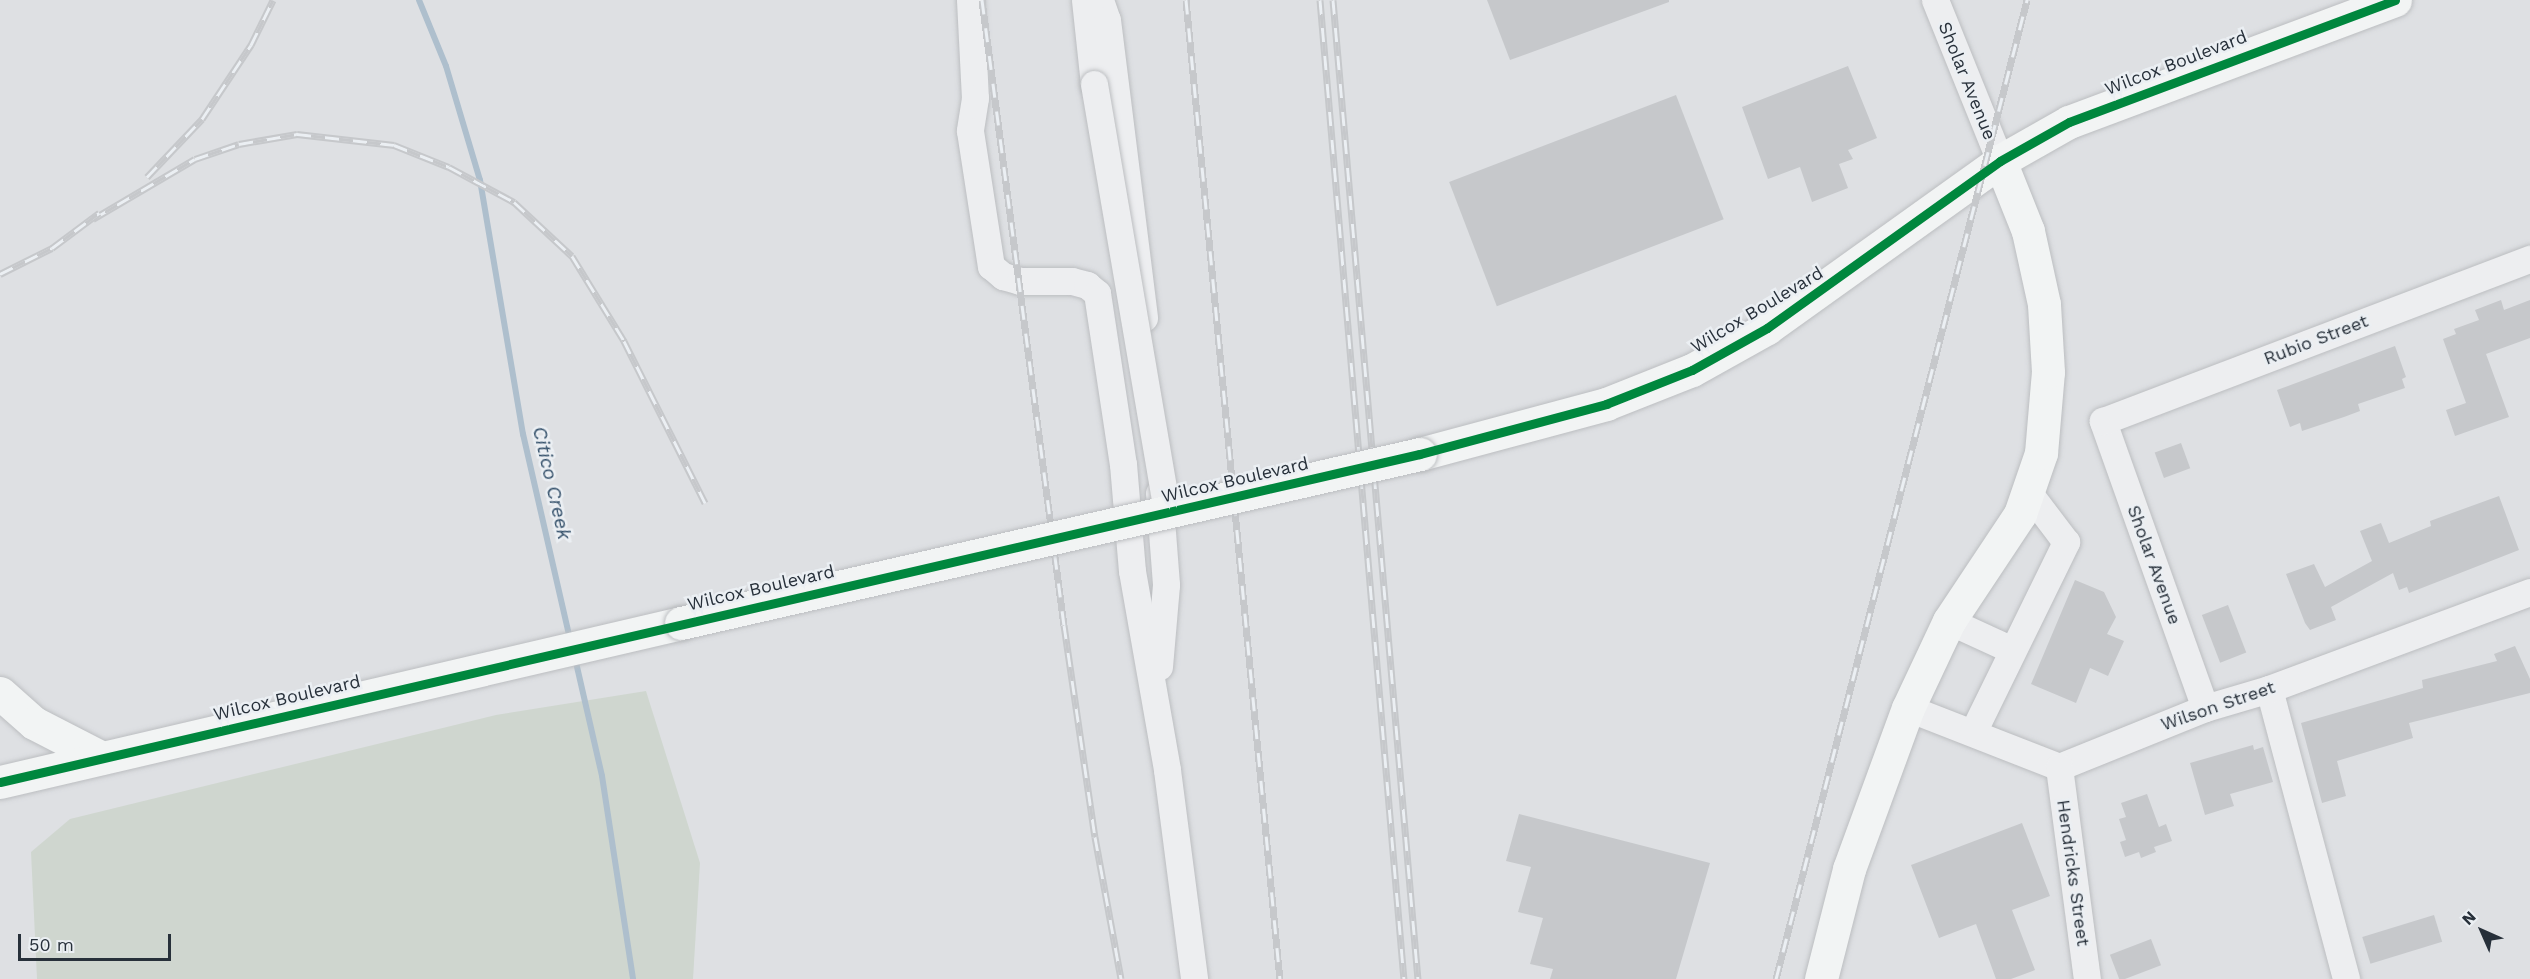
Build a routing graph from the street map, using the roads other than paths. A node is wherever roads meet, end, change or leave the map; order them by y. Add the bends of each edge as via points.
1 (970, 0) edge
2 (1085, 0) edge
3 (1100, 0) edge
4 (1935, 0) edge
5 (2395, 0) edge
6 (2000, 161) junction
7 (2530, 259) edge
8 (2103, 421) joint
9 (2029, 493) junction
10 (1167, 512) junction
11 (2530, 592) edge
12 (1949, 621) junction
13 (2012, 650) junction
14 (2269, 689) junction
15 (0, 693) edge
16 (1908, 708) junction
17 (2205, 708) junction
18 (1156, 714) junction
19 (1972, 732) junction
20 (102, 758) junction
21 (2059, 767) junction
22 (0, 782) edge
23 (1194, 979) edge
24 (1821, 979) edge
25 (2087, 979) edge
26 (2346, 979) edge

1 - 18 street via 975,98 970,130 991,266 1003,276 1020,281 1071,281 1087,285 1097,293 1123,464 1132,571
2 - 10 street, bridge via 1094,84
3 - 18 street via 1107,20 1140,268 1165,573
4 - 6 street, Sholar Avenue
5 - 6 main road, Wilcox Boulevard via 2068,122
6 - 9 main road via 2035,258 2047,341 2044,433
6 - 10 main road, Wilcox Boulevard, bridge via 1838,281 1767,328 1692,370 1606,404 1420,454
7 - 8 street, Rubio Street
8 - 17 street, Sholar Avenue
9 - 12 main road via 2007,535
9 - 13 street via 2066,542
10 - 20 main road, Wilcox Boulevard, bridge
11 - 14 street, Wilson Street
12 - 13 street
12 - 16 main road
13 - 19 street
14 - 17 street, Wilson Street
14 - 26 street
15 - 20 main road via 34,723
16 - 19 street
16 - 24 main road via 1849,869
17 - 21 street, Wilson Street
18 - 23 street
19 - 21 street
20 - 22 main road, Wilcox Boulevard
21 - 25 street, Hendricks Street

